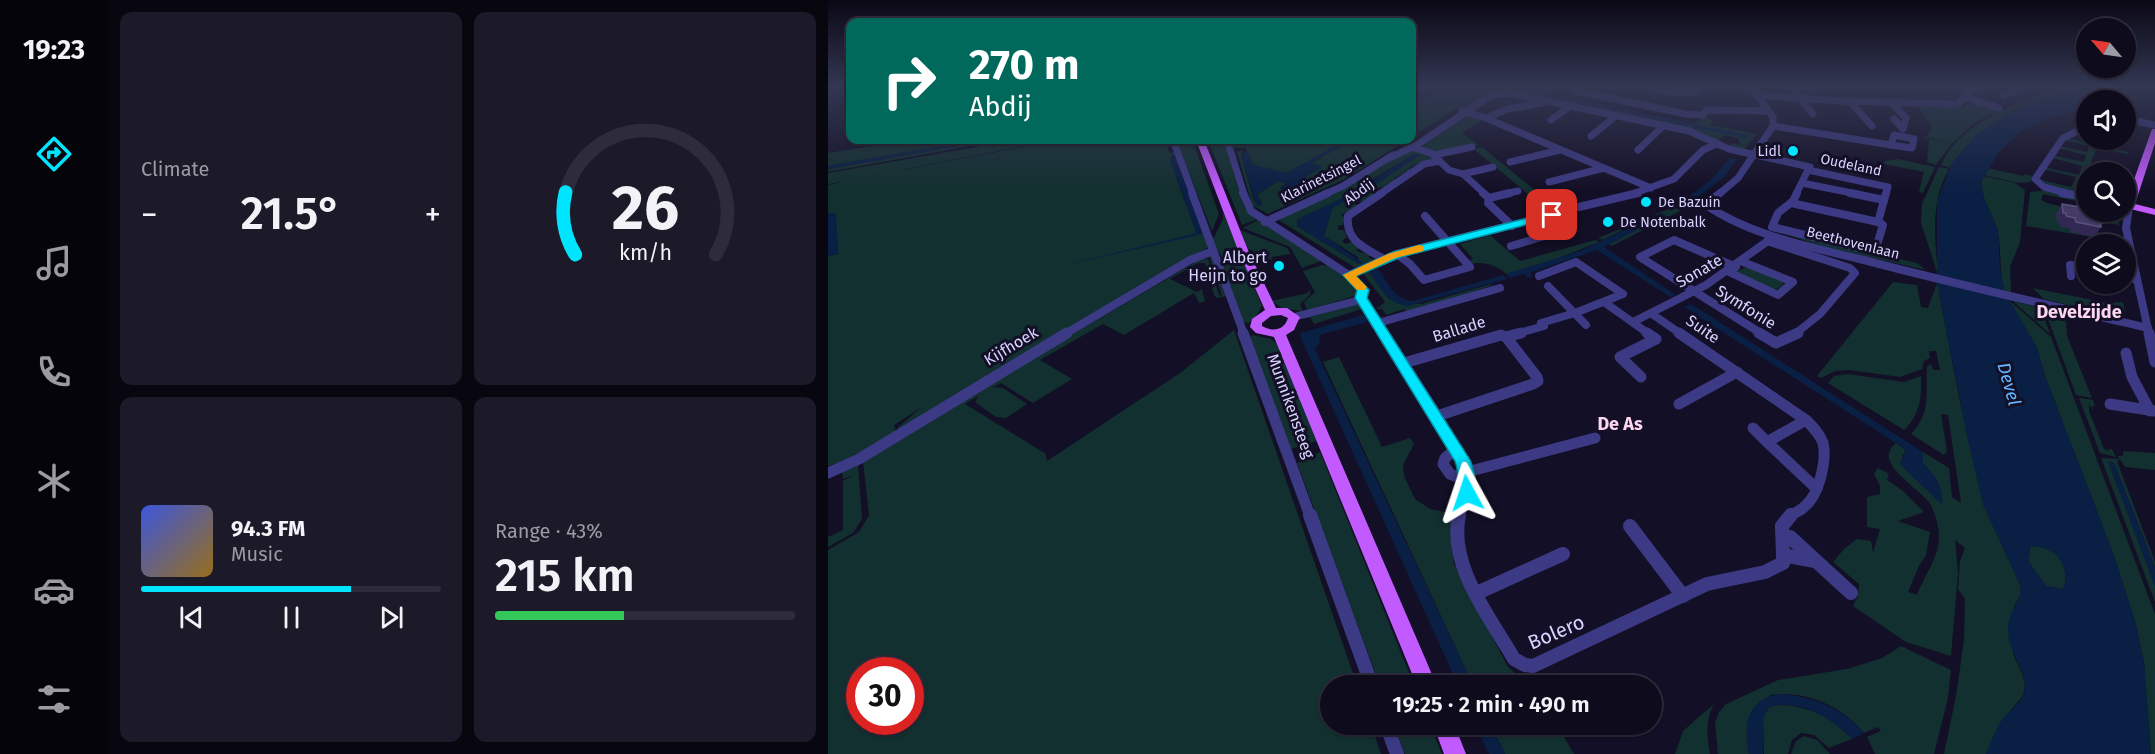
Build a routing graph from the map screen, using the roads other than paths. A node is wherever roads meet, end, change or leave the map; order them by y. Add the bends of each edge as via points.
1 (1446, 122) edge
2 (1496, 122) edge
3 (1608, 122) edge
4 (1651, 122) edge
5 (1773, 122) edge
6 (1869, 122) edge
7 (1897, 122) edge
8 (1905, 122) edge
9 (1664, 125) junction
10 (1773, 126) junction
11 (1872, 126) dead end
12 (2155, 131) edge
13 (2076, 132) edge
14 (1591, 136) dead end
15 (1416, 143) edge
16 (1174, 144) edge
17 (1202, 144) edge
18 (1228, 144) edge
19 (1414, 144) edge
20 (1716, 144) junction
21 (1891, 145) dead end
22 (1410, 147) junction
23 (1472, 147) dead end
24 (1560, 150) junction
25 (1638, 150) dead end
26 (2152, 152) edge
27 (1754, 156) junction
28 (1437, 158) junction
29 (1510, 162) dead end
30 (1810, 166) junction
31 (1493, 168) dead end
32 (1605, 168) junction
33 (1463, 174) junction
34 (1549, 182) dead end
35 (1802, 183) junction
36 (2136, 186) edge
37 (1651, 188) junction
38 (1518, 190) dead end
39 (2076, 195) edge
40 (1489, 198) junction
41 (1884, 200) junction
42 (1788, 204) junction
43 (1579, 207) dead end
44 (2136, 207) edge
45 (2155, 212) edge
46 (1552, 215) dead end
47 (1425, 216) dead end
48 (1531, 221) junction
49 (1265, 222) junction
50 (1878, 222) junction
51 (2126, 222) edge
52 (1514, 225) junction
53 (1572, 228) dead end
54 (1774, 235) junction
55 (1547, 236) junction
56 (1533, 240) junction
57 (1449, 242) junction
58 (1511, 246) dead end
59 (1868, 250) joint
60 (1213, 251) junction
61 (1397, 254) junction
62 (1384, 259) junction
63 (2076, 266) edge
64 (1736, 267) junction
65 (1850, 268) joint
66 (1349, 275) junction
67 (1539, 276) dead end
68 (2071, 276) dead end
69 (2137, 280) joint
70 (1548, 286) dead end
71 (1500, 288) dead end
72 (1694, 293) junction
73 (1361, 298) junction
74 (1604, 302) junction
75 (1272, 312) junction
76 (1575, 314) junction
77 (1652, 314) junction
78 (1294, 317) junction
79 (1378, 322) junction
80 (1633, 322) junction
81 (1586, 325) dead end
82 (1256, 327) junction
83 (2148, 328) junction
84 (1243, 331) junction
85 (1279, 333) junction
86 (1506, 337) junction
87 (2127, 353) dead end
88 (2155, 362) edge
89 (1404, 363) junction
90 (1737, 372) junction
91 (1641, 377) dead end
92 (1679, 404) dead end
93 (2109, 404) dead end
94 (2153, 411) edge
95 (1437, 416) junction
96 (1806, 420) junction
97 (1753, 428) dead end
98 (1595, 438) dead end
99 (1767, 442) junction
100 (1456, 449) junction
101 (828, 473) edge
102 (1467, 477) junction
103 (1817, 489) junction
104 (1630, 526) dead end
105 (1790, 537) dead end
106 (1563, 554) dead end
107 (1784, 555) junction
108 (1815, 561) junction
109 (1477, 593) junction
110 (1851, 593) dead end
111 (1683, 596) junction
112 (1368, 675) edge
113 (1422, 675) edge
114 (1390, 735) edge
115 (1447, 735) edge
116 (1397, 754) edge
117 (1455, 754) edge

1 - 15 street, Klarinetsingel
2 - 24 street
3 - 14 street
4 - 9 street, Klarinetsingel
5 - 10 street
6 - 11 street
7 - 8 street via 1903,129
9 - 20 street, Klarinetsingel
9 - 25 street
10 - 21 street
10 - 27 street, Beethovenlaan
12 - 26 main road
13 - 39 street via 2063,138 2035,179 2049,189
16 - 60 street, Munnikensteeg
17 - 75 main road
18 - 49 street via 1247,206
19 - 22 street, Klarinetsingel
20 - 27 street, Klarinetsingel
20 - 37 street via 1701,149 1678,177
22 - 28 street
22 - 49 street, Klarinetsingel via 1343,186
23 - 28 street
24 - 29 street
24 - 32 street
26 - 36 main road
27 - 30 street, Oudeland
27 - 54 street, Beethovenlaan via 1738,178 1706,207 1727,219
28 - 33 street via 1449,170
28 - 62 street, Abdij via 1348,216 1346,229 1352,240
30 - 35 street
30 - 41 street, Oudeland via 1888,187
31 - 33 street
32 - 34 street
32 - 37 street
33 - 40 street
35 - 41 street
35 - 42 street
37 - 43 street
38 - 40 street
40 - 52 street via 1488,203
41 - 50 street, Oudeland
42 - 50 street
42 - 54 street via 1772,224
44 - 45 main road
46 - 48 street
47 - 57 street
48 - 52 street
48 - 55 street
49 - 66 street
50 - 59 street, Oudeland via 1883,225 1876,248
51 - 69 street
52 - 56 street
52 - 57 street
53 - 55 street
54 - 59 street, Beethovenlaan
54 - 64 street, Sonate
54 - 65 street, Beethovenlaan
54 - 83 street, Beethovenlaan
55 - 56 street
56 - 58 street
57 - 61 street
57 - 61 street via 1470,267 1424,280
60 - 84 street, Munnikensteeg
60 - 101 street, Kijfhoek via 1191,260 859,459
61 - 62 street
62 - 66 street
63 - 68 street via 2070,265
64 - 64 street via 1793,282 1778,295
64 - 72 street, Sonate
64 - 72 street via 1674,240 1640,257
65 - 72 street, Symfonie via 1856,273 1831,303 1791,336 1776,343
66 - 73 street via 1363,290
67 - 74 street via 1576,262 1623,294
69 - 83 street
70 - 76 street
71 - 79 street, Ballade
72 - 77 street, Sonate
73 - 78 street
73 - 79 street
74 - 76 street
74 - 80 street
75 - 78 main road via 1283,311
75 - 82 main road via 1258,320
76 - 81 street
76 - 86 street
77 - 80 street, Sonate
77 - 90 street, Suite
78 - 85 main road via 1290,328
79 - 89 street
80 - 91 street via 1656,339 1620,357
82 - 84 street
82 - 85 main road via 1264,333
83 - 88 street
84 - 112 street, Munnikensteeg
85 - 113 main road, Munnikensteeg
86 - 89 street, Ballade via 1496,335
86 - 95 street, Ballade via 1538,381
87 - 94 street via 2132,377
89 - 95 street
90 - 92 street
90 - 96 street, Suite
93 - 94 street
95 - 100 street
96 - 99 street
96 - 103 street, Suite via 1823,444
97 - 99 street
98 - 102 street
99 - 103 street
100 - 102 street
100 - 102 street via 1445,458 1445,471
102 - 109 street, Bolero via 1456,535 1464,566
103 - 107 street, Suite via 1805,507 1788,517 1782,526
104 - 111 street
105 - 108 street
106 - 109 street
107 - 108 street
107 - 111 street, Bolero via 1783,562 1765,573 1720,580
108 - 110 street
109 - 111 street, Bolero via 1514,659 1533,666
114 - 116 street
115 - 117 main road

